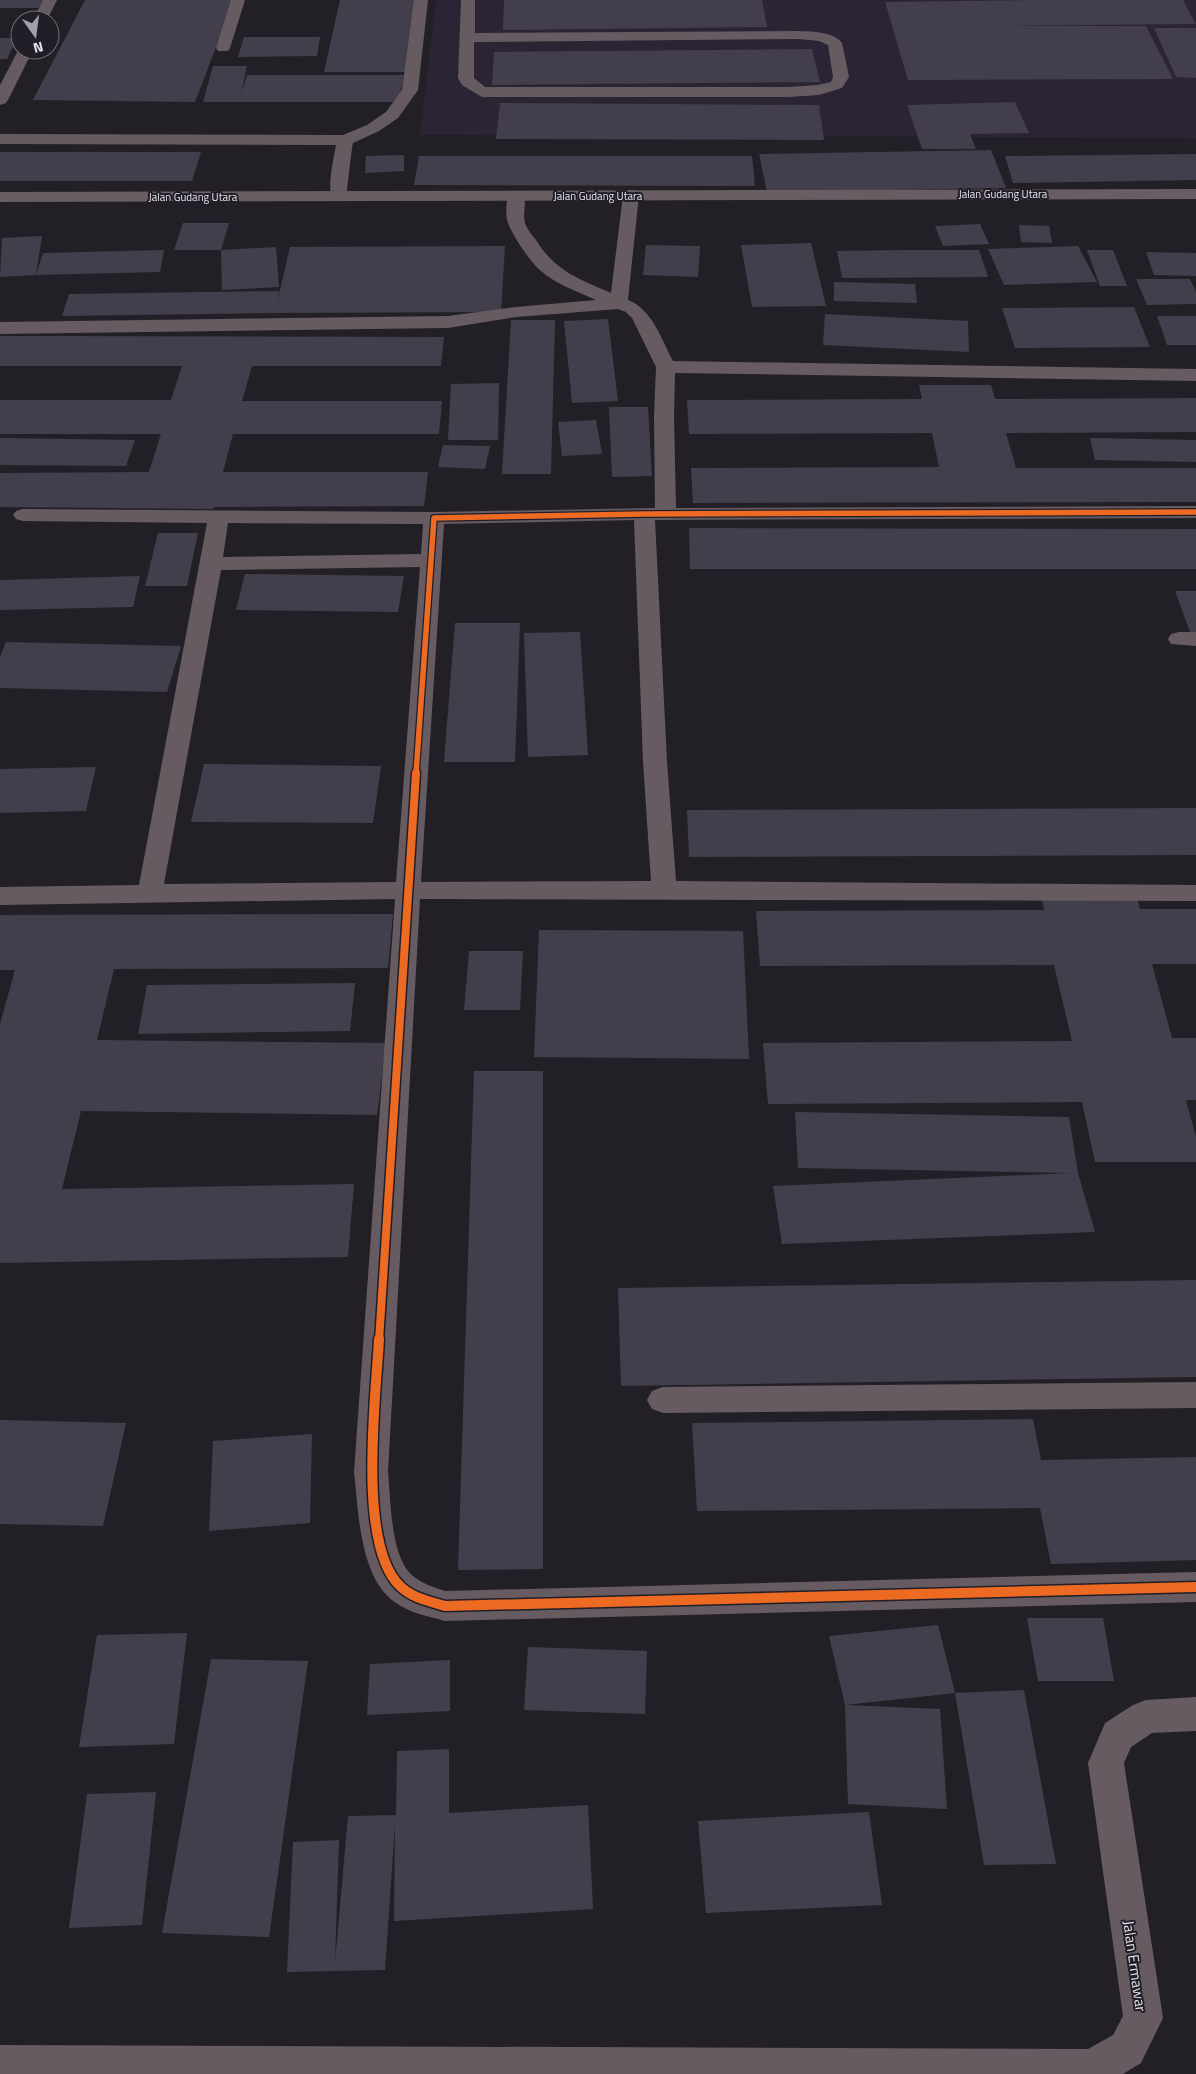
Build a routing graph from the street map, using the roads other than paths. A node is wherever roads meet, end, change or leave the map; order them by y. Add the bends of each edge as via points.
1 (238, 0) edge
2 (421, 0) edge
3 (468, 0) edge
4 (467, 38) junction
5 (223, 48) dead end
6 (20, 60) edge
7 (0, 100) edge
8 (0, 139) edge
9 (345, 140) junction
10 (1196, 194) edge
11 (631, 195) junction
12 (340, 196) junction
13 (516, 196) junction
14 (0, 197) edge
15 (619, 303) junction
16 (0, 328) edge
17 (666, 367) junction
18 (1196, 374) edge
19 (1196, 512) edge
20 (655, 514) junction
21 (23, 515) dead end
22 (218, 516) junction
23 (434, 518) junction
24 (430, 560) junction
25 (212, 564) junction
26 (408, 889) junction
27 (664, 889) junction
28 (150, 893) junction
29 (1196, 893) edge
30 (0, 896) edge
31 (1196, 1395) edge
32 (663, 1400) dead end
33 (1196, 1587) edge
34 (1196, 1714) edge
35 (0, 2065) edge

1 - 5 street
2 - 9 street via 410,90 392,115 373,128
3 - 4 street
4 - 4 street via 467,82 482,92 490,93 788,92 837,85 841,77 835,43 822,37
6 - 7 street
8 - 9 street
9 - 12 street via 339,177
10 - 11 street, Jalan Gudang Utara
11 - 13 street, Jalan Gudang Utara
11 - 15 street
12 - 13 street, Jalan Gudang Utara
12 - 14 street, Jalan Gudang Utara
13 - 15 street via 516,222 538,258 568,280
15 - 16 street via 448,322
15 - 17 street via 632,308 640,316
17 - 18 street
17 - 20 street
19 - 20 street
20 - 23 street
20 - 27 street via 655,762
21 - 22 street
22 - 23 street
22 - 25 street
23 - 24 street
24 - 25 street
24 - 26 street
25 - 28 street
26 - 27 street
26 - 28 street
26 - 33 street via 371,1472 376,1530 391,1576 411,1595 445,1606
27 - 29 street
28 - 30 street
31 - 32 street
34 - 35 street, Jalan Ermawar via 1146,1717 1118,1735 1106,1763 1143,2018 1127,2048 1092,2069

